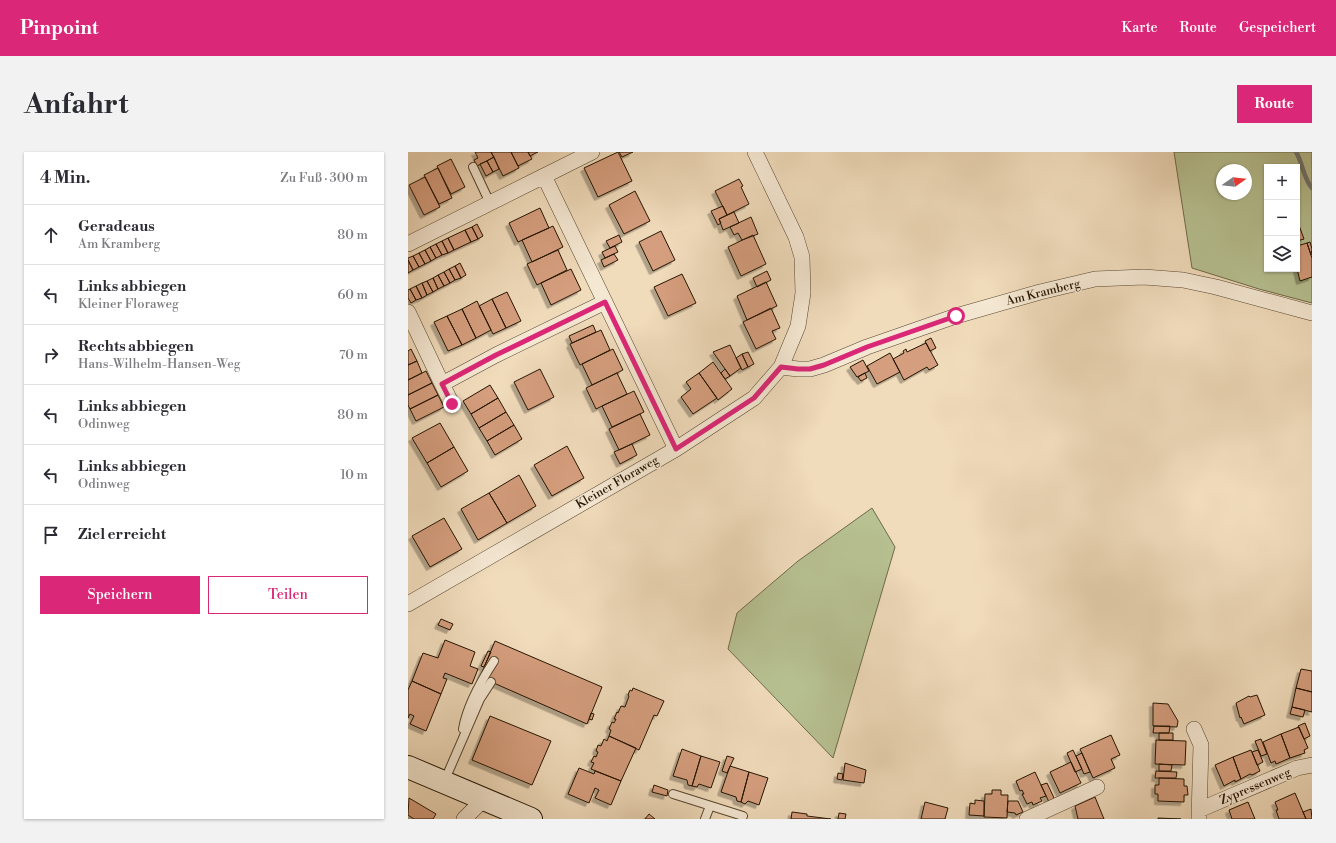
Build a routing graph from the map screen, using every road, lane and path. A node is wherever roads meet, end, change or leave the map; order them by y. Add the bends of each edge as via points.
1 (592, 152) edge
2 (755, 152) edge
3 (473, 167) dead end
4 (544, 176) junction
5 (490, 203) junction
6 (408, 244) edge
7 (605, 302) junction
8 (408, 312) edge
9 (1312, 313) edge
10 (781, 367) junction
11 (442, 384) junction
12 (452, 404) dead end
13 (676, 449) junction
14 (409, 601) edge
15 (494, 661) dead end
16 (491, 682) dead end
17 (1194, 729) dead end
18 (462, 738) junction
19 (1312, 765) edge
20 (408, 768) edge
21 (443, 782) junction
22 (1097, 787) dead end
23 (673, 794) dead end
24 (484, 799) junction
25 (710, 806) junction
26 (1199, 815) edge
27 (743, 816) dead end
28 (464, 819) edge
29 (531, 819) edge
30 (705, 819) edge
31 (1027, 819) edge

1 - 4 street
2 - 10 street, Kleiner Floraweg via 796,238 802,257 803,294 798,326
3 - 5 lane
4 - 5 street
4 - 7 street
5 - 6 street
7 - 11 street
7 - 13 street
8 - 11 street
9 - 10 street, Am Kramberg via 1183,280 1144,277 1095,279 956,316 810,369
10 - 13 street, Kleiner Floraweg via 754,398
11 - 12 street
13 - 14 street, Kleiner Floraweg
15 - 18 lane via 465,717
16 - 18 lane
17 - 26 street, Zypressenweg via 1201,745
18 - 21 lane
19 - 26 street, Zypressenweg via 1297,768
20 - 21 main road
21 - 24 main road
22 - 31 street
23 - 25 lane
24 - 28 street
24 - 29 main road
25 - 27 lane
25 - 30 lane

